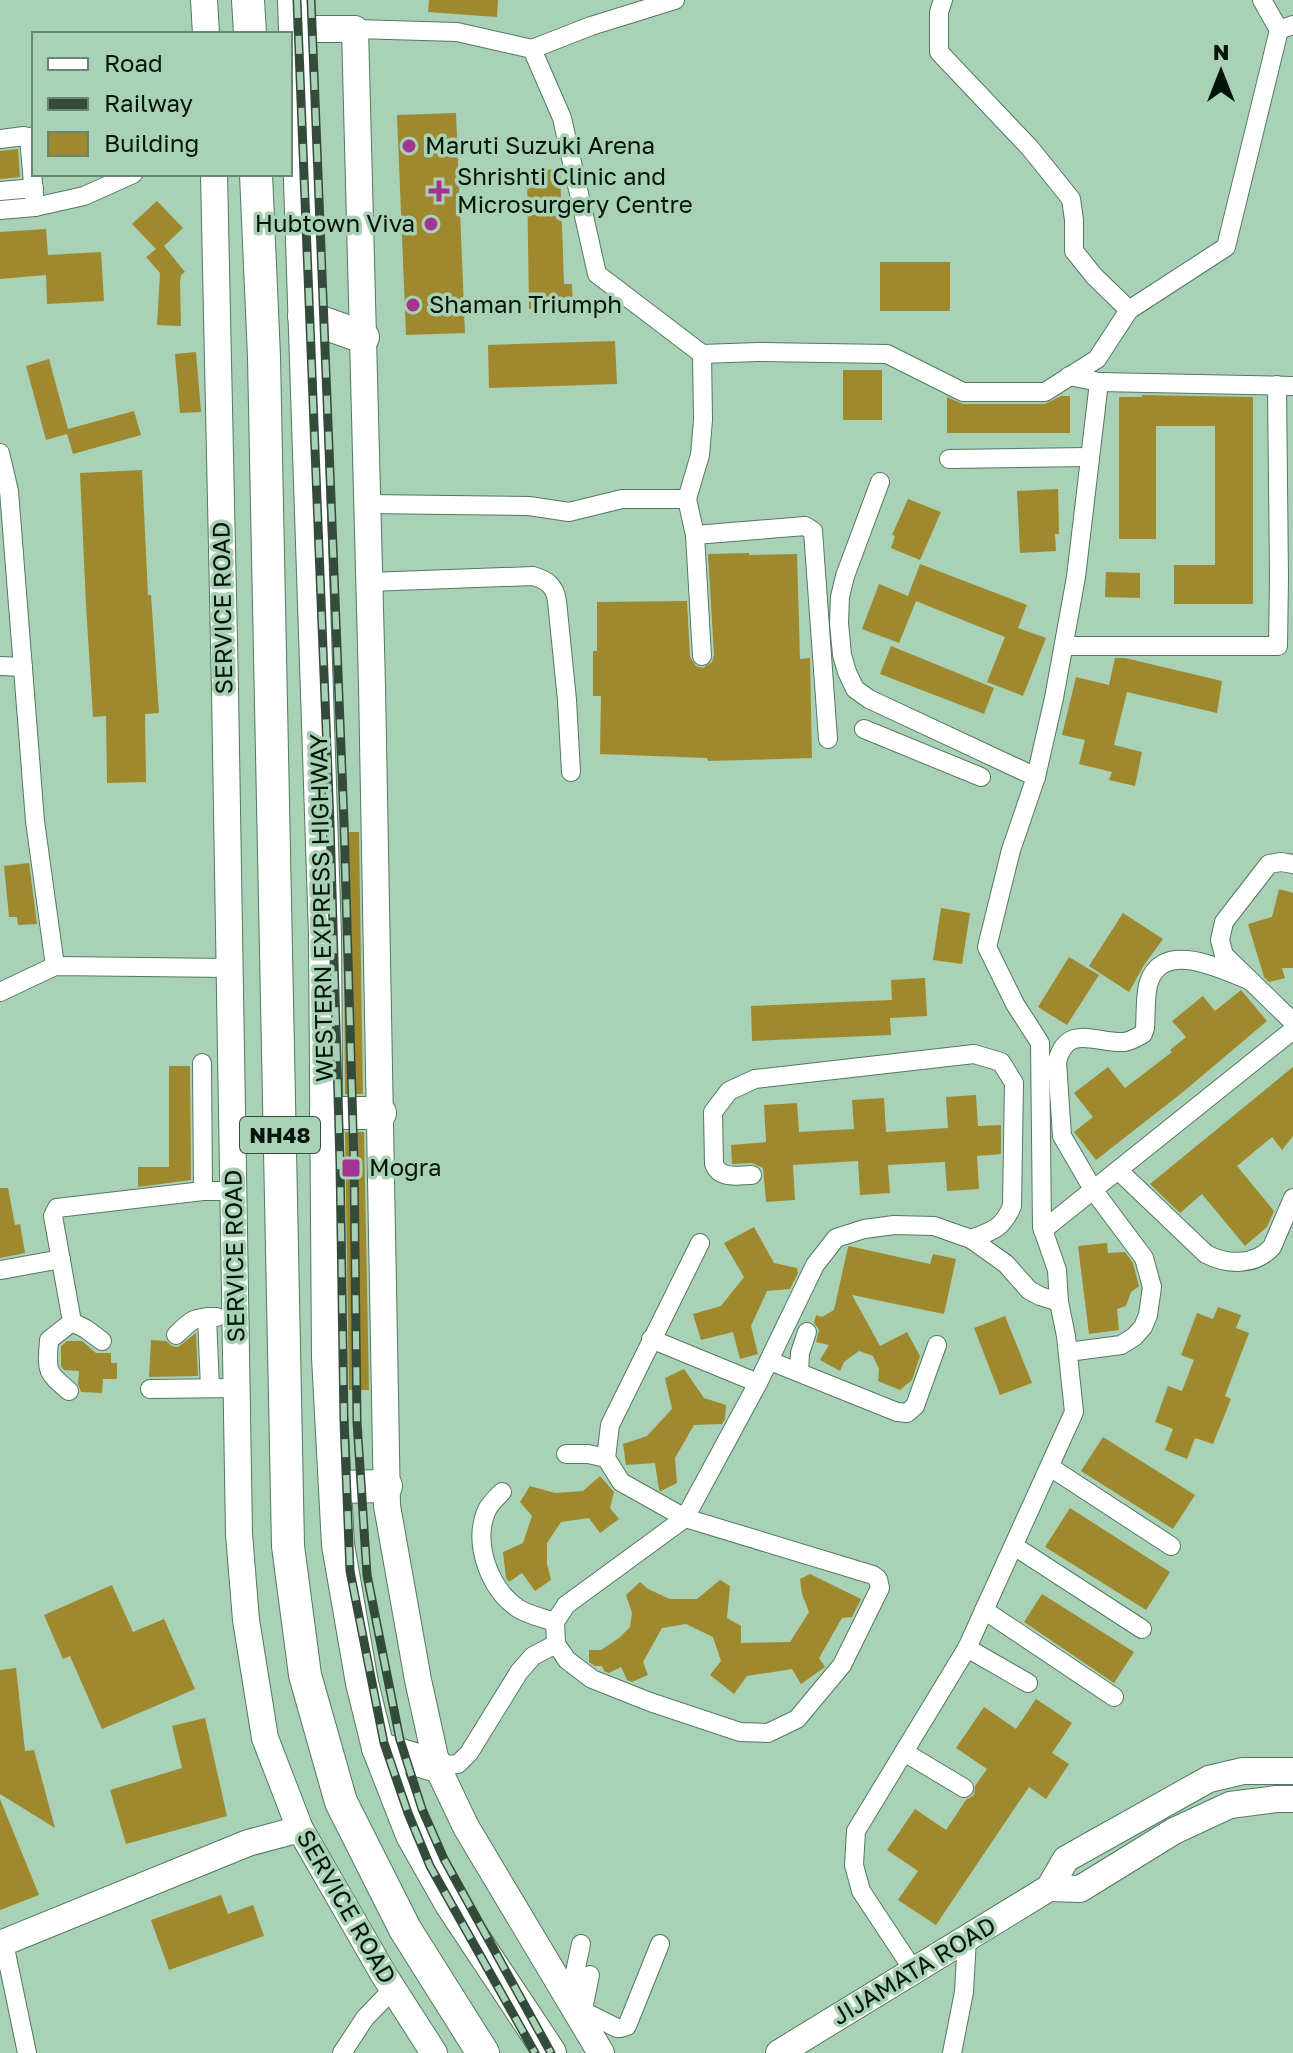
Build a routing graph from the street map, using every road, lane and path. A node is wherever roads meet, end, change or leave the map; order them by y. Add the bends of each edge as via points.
1 (204, 0) edge
2 (248, 0) edge
3 (675, 0) edge
4 (943, 0) edge
5 (1262, 0) edge
6 (294, 15) edge
7 (1286, 27) edge
8 (355, 29) junction
9 (206, 32) edge
10 (250, 32) edge
11 (532, 49) junction
12 (0, 139) edge
13 (32, 168) edge
14 (33, 176) edge
15 (129, 176) edge
16 (214, 176) edge
17 (256, 176) edge
18 (34, 188) junction
19 (0, 191) edge
20 (35, 207) junction
21 (0, 210) edge
22 (1129, 310) junction
23 (304, 316) junction
24 (363, 337) junction
25 (702, 354) junction
26 (1069, 376) junction
27 (1099, 382) junction
28 (1285, 386) edge
29 (0, 453) edge
30 (1089, 457) junction
31 (949, 459) dead end
32 (880, 482) dead end
33 (687, 499) junction
34 (367, 504) junction
35 (695, 535) junction
36 (369, 582) junction
37 (1064, 646) junction
38 (702, 656) dead end
39 (0, 666) edge
40 (23, 667) junction
41 (930, 728) junction
42 (864, 729) dead end
43 (828, 739) dead end
44 (920, 752) junction
45 (571, 772) dead end
46 (981, 777) dead end
47 (1036, 777) junction
48 (1293, 864) edge
49 (55, 966) junction
50 (230, 968) junction
51 (1251, 981) junction
52 (0, 992) edge
53 (1292, 1031) edge
54 (202, 1063) dead end
55 (326, 1113) junction
56 (380, 1113) junction
57 (1119, 1171) junction
58 (752, 1175) dead end
59 (203, 1191) junction
60 (233, 1191) junction
61 (1094, 1191) junction
62 (1293, 1198) edge
63 (1043, 1230) junction
64 (971, 1239) junction
65 (700, 1243) dead end
66 (61, 1259) junction
67 (1, 1270) edge
68 (1059, 1302) junction
69 (207, 1317) junction
70 (236, 1318) junction
71 (72, 1322) junction
72 (807, 1332) dead end
73 (176, 1335) dead end
74 (651, 1339) junction
75 (102, 1341) dead end
76 (937, 1345) dead end
77 (1068, 1352) junction
78 (770, 1361) junction
79 (799, 1372) junction
80 (758, 1383) junction
81 (210, 1388) junction
82 (237, 1388) junction
83 (150, 1389) dead end
84 (69, 1391) dead end
85 (566, 1454) dead end
86 (606, 1458) junction
87 (1050, 1467) junction
88 (386, 1486) junction
89 (335, 1487) junction
90 (502, 1492) dead end
91 (685, 1518) junction
92 (1014, 1546) junction
93 (1171, 1546) dead end
94 (984, 1610) junction
95 (555, 1622) junction
96 (1142, 1629) dead end
97 (556, 1644) junction
98 (967, 1648) junction
99 (1028, 1683) dead end
100 (1114, 1697) dead end
101 (378, 1748) junction
102 (904, 1752) junction
103 (437, 1766) junction
104 (1293, 1771) edge
105 (964, 1788) dead end
106 (1293, 1799) edge
107 (300, 1829) junction
108 (1049, 1888) junction
109 (967, 1938) junction
110 (2, 1943) edge
111 (581, 1944) dead end
112 (660, 1944) dead end
113 (914, 1971) junction
114 (590, 1975) dead end
115 (393, 1989) junction
116 (578, 2009) junction
117 (610, 2051) edge
118 (27, 2053) edge
119 (342, 2053) edge
120 (434, 2053) edge
121 (483, 2053) edge
122 (550, 2053) edge
123 (779, 2053) edge
124 (952, 2053) edge

1 - 9 street
2 - 10 highway
3 - 11 street
4 - 22 street via 939,52 1071,199 1074,251
5 - 7 street
6 - 8 street
6 - 23 highway, WESTERN EXPRESS HIGHWAY / NH48
7 - 22 street via 1226,247
8 - 11 street via 457,32
8 - 24 street
11 - 25 street via 562,118 597,274
12 - 13 street via 29,137
14 - 18 street
15 - 20 street via 84,196
16 - 50 street, SERVICE ROAD
17 - 121 highway, WESTERN EXPRESS HIGHWAY / NH48 via 288,1546 305,1675 341,1802 405,1929
18 - 19 street
18 - 20 street
20 - 21 street
22 - 26 street via 1097,359
23 - 24 highway
23 - 55 highway, WESTERN EXPRESS HIGHWAY / NH48
24 - 34 street
25 - 26 street via 887,354 963,392 1045,392
25 - 33 street via 700,455
26 - 27 street
27 - 28 street
27 - 30 street
28 - 37 street via 1278,646
29 - 40 street via 9,491
30 - 31 street
30 - 37 street
32 - 41 street via 840,597 842,655 855,689
33 - 34 street via 622,499 569,512 529,506
33 - 35 street
34 - 36 street
35 - 38 street
35 - 43 street via 805,526 813,531
36 - 45 street via 533,576 551,585 557,601
36 - 56 street
37 - 47 street
39 - 40 street
40 - 49 street via 35,821
41 - 44 street
41 - 47 street
42 - 44 street
44 - 46 street
47 - 63 street via 987,947 1040,1043
48 - 51 street via 1269,864 1224,922 1224,955
49 - 50 street
49 - 52 street
50 - 60 street, SERVICE ROAD
51 - 53 street
51 - 61 street via 1189,960 1166,962 1149,983 1143,1034 1124,1042 1086,1037 1063,1046 1057,1062 1062,1136
53 - 57 street
54 - 59 street
55 - 56 highway
55 - 89 highway, WESTERN EXPRESS HIGHWAY / NH48
56 - 88 street
57 - 61 street
57 - 62 street via 1206,1254 1228,1262 1266,1254
58 - 64 street via 724,1175 714,1164 713,1112 729,1091 755,1079 974,1054 1001,1062 1014,1083 1012,1206 1006,1222
59 - 60 street
59 - 66 street via 57,1208 53,1216
60 - 70 street, SERVICE ROAD
61 - 63 street
61 - 77 street via 1144,1258 1152,1287 1148,1315 1134,1337 1121,1345
63 - 68 street via 1057,1270
64 - 68 street via 1006,1264 1029,1290
64 - 78 street via 934,1226 894,1225 836,1238 815,1265
65 - 74 street
66 - 67 street
66 - 71 street
68 - 77 street
69 - 70 street
69 - 73 street via 192,1319
69 - 81 street
70 - 82 street, SERVICE ROAD
71 - 75 street
71 - 84 street via 49,1340 51,1376
72 - 79 street
74 - 80 street
74 - 86 street via 610,1425
76 - 79 street via 915,1406 907,1413
77 - 87 street via 1074,1412
78 - 79 street
78 - 80 street
80 - 91 street
81 - 82 street
81 - 83 street
82 - 107 street, SERVICE ROAD via 246,1620 265,1738
85 - 86 street
86 - 91 street via 621,1482
87 - 92 street
87 - 93 street
88 - 89 highway
88 - 103 street
89 - 101 highway, WESTERN EXPRESS HIGHWAY / NH48 via 338,1545
90 - 95 street via 484,1518 488,1571 520,1610
91 - 95 street via 566,1605
91 - 97 street via 878,1579 880,1588 842,1665 797,1719 768,1733 740,1732 592,1679
92 - 94 street
92 - 96 street
94 - 98 street
94 - 100 street
95 - 97 street
97 - 103 street via 533,1656 519,1672 469,1753 458,1764
98 - 99 street
98 - 102 street
101 - 103 highway
101 - 122 highway, WESTERN EXPRESS HIGHWAY / NH48 via 412,1835
102 - 105 street
102 - 113 street via 856,1831 854,1865 861,1891
103 - 116 street via 466,1827
104 - 108 street, JIJAMATA ROAD via 1243,1771 1209,1779 1066,1859
106 - 108 street, JIJAMATA ROAD via 1230,1805 1174,1831 1080,1889
107 - 110 street via 248,1843
107 - 115 street, SERVICE ROAD
108 - 109 street, JIJAMATA ROAD
109 - 113 street, JIJAMATA ROAD
109 - 124 street via 964,1992
110 - 118 street
111 - 116 street
112 - 116 street via 624,2028
113 - 123 street, JIJAMATA ROAD
114 - 116 street
115 - 119 street
115 - 120 street, SERVICE ROAD
116 - 117 street

